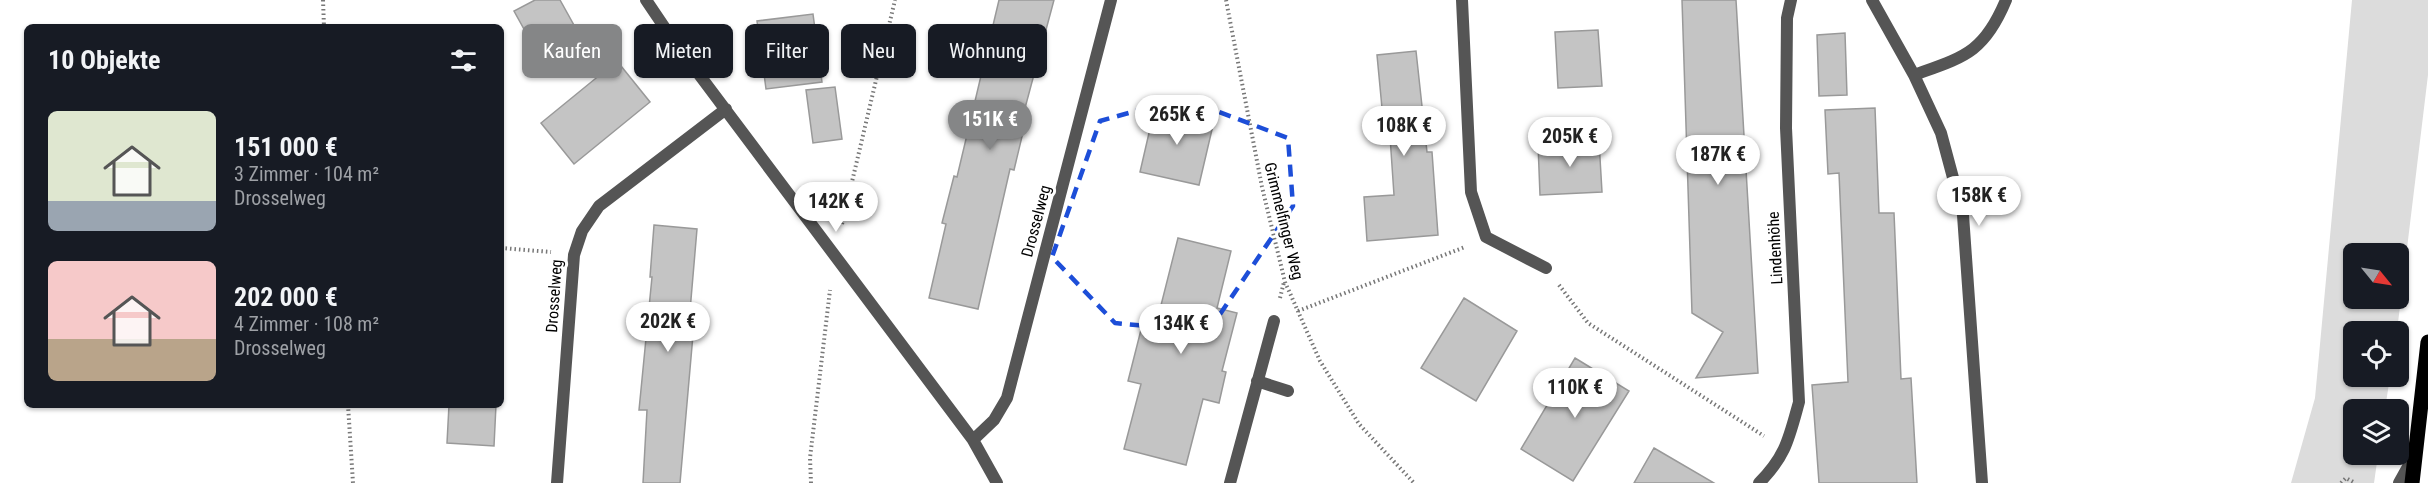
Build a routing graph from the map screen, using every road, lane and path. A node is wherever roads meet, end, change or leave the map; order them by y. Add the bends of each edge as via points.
1 (323, 0) edge
2 (646, 0) edge
3 (1111, 0) edge
4 (1226, 0) edge
5 (1462, 0) edge
6 (1791, 0) edge
7 (1872, 0) edge
8 (2006, 0) edge
9 (893, 1) edge
10 (324, 24) edge
11 (1914, 75) junction
12 (726, 110) junction
13 (1488, 238) junction
14 (504, 248) edge
15 (574, 255) junction
16 (835, 256) junction
17 (1546, 268) joint
18 (1298, 311) junction
19 (1274, 321) dead end
20 (2428, 342) edge
21 (1257, 381) junction
22 (1287, 391) dead end
23 (348, 408) edge
24 (973, 440) junction
25 (1787, 443) junction
26 (2415, 455) junction
27 (353, 483) edge
28 (557, 483) edge
29 (811, 483) edge
30 (997, 483) edge
31 (1230, 483) edge
32 (1414, 483) edge
33 (1759, 483) edge
34 (1982, 483) edge
35 (2341, 483) edge
36 (2355, 483) edge
37 (2399, 483) edge
38 (2412, 483) edge

1 - 10 path
2 - 12 street
3 - 24 street, Drosselweg via 1007,398 994,420
4 - 18 path, Grimmelfinger Weg via 1262,187 1285,282
5 - 13 street via 1471,192
6 - 25 street, Lindenhöhe via 1787,18 1786,128 1799,402
7 - 11 street
8 - 11 street via 1994,27 1964,58
9 - 16 path
11 - 34 street via 1941,133 1963,215
12 - 15 street, Drosselweg via 599,206 582,231
12 - 16 street
13 - 17 street
13 - 18 path
14 - 15 path
15 - 28 street, Drosselweg
16 - 24 street
16 - 29 path via 810,458
17 - 25 path via 1588,323 1766,438
18 - 32 path, Grimmelfinger Weg via 1320,361 1359,424
19 - 21 street
20 - 26 main road
21 - 22 street
21 - 31 street
23 - 27 path
24 - 30 street
25 - 33 street, Lindenhöhe via 1776,466
26 - 37 street
26 - 38 main road
35 - 36 path via 2346,478

